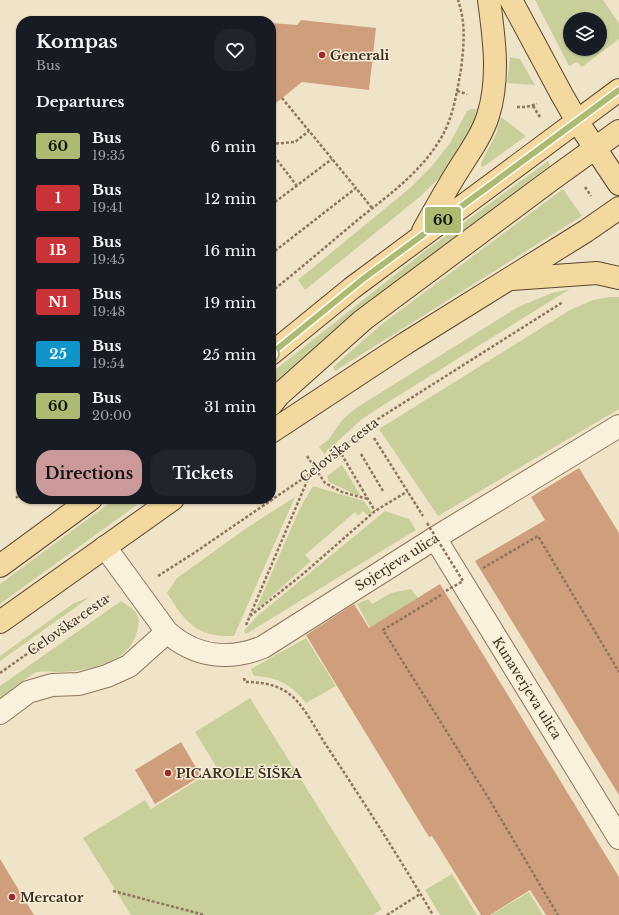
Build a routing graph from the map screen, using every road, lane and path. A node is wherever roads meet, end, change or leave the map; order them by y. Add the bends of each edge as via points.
1 (458, 0) edge
2 (489, 0) edge
3 (512, 0) edge
4 (612, 95) edge
5 (282, 98) dead end
6 (578, 121) junction
7 (309, 131) junction
8 (619, 131) edge
9 (276, 144) edge
10 (595, 148) junction
11 (276, 159) edge
12 (332, 160) junction
13 (619, 184) edge
14 (297, 186) junction
15 (356, 188) junction
16 (276, 201) edge
17 (372, 208) junction
18 (619, 208) edge
19 (420, 237) junction
20 (276, 250) edge
21 (619, 278) edge
22 (509, 280) junction
23 (276, 288) edge
24 (570, 298) dead end
25 (276, 350) edge
26 (276, 399) edge
27 (619, 426) edge
28 (276, 429) edge
29 (374, 438) dead end
30 (339, 450) junction
31 (361, 454) dead end
32 (307, 456) dead end
33 (316, 469) junction
34 (311, 473) junction
35 (383, 491) dead end
36 (408, 491) junction
37 (276, 497) edge
38 (368, 499) junction
39 (84, 504) edge
40 (166, 504) edge
41 (265, 504) edge
42 (375, 511) junction
43 (421, 512) dead end
44 (431, 531) junction
45 (105, 547) junction
46 (0, 566) edge
47 (480, 569) dead end
48 (135, 587) junction
49 (444, 592) dead end
50 (433, 599) dead end
51 (249, 616) junction
52 (0, 622) edge
53 (167, 632) junction
54 (240, 655) junction
55 (619, 672) edge
56 (0, 673) edge
57 (0, 713) edge
58 (619, 838) edge
59 (113, 891) dead end
60 (420, 894) junction
61 (205, 915) edge
62 (387, 915) edge
63 (433, 915) edge
64 (558, 915) edge

1 - 17 path via 463,19 464,47 458,91 448,124 432,152 409,179
2 - 19 main road via 494,36 495,74 488,116 482,131
3 - 6 main road
4 - 6 main road
5 - 7 path
6 - 10 main road
6 - 19 main road
7 - 9 path via 295,142
7 - 12 path
8 - 10 main road
10 - 13 main road
10 - 26 main road via 364,320
11 - 14 path
12 - 14 path
12 - 15 path
14 - 16 path
15 - 17 path
15 - 20 path
17 - 23 path
18 - 22 main road
19 - 25 main road
21 - 22 main road via 597,273
22 - 28 main road via 406,343
24 - 30 path, Celovška cesta via 370,424
27 - 44 street, Sojerjeva ulica
29 - 36 path
30 - 33 path, Celovška cesta
30 - 38 path
31 - 35 path
32 - 33 path
33 - 34 path, Celovška cesta
33 - 38 path via 324,483 342,492
34 - 37 path, Celovška cesta
34 - 51 path
36 - 42 path
36 - 43 path
38 - 42 path
39 - 46 main road
40 - 45 main road
41 - 48 path, Celovška cesta via 156,578
42 - 51 path via 303,574
44 - 49 path, bridge via 463,581
44 - 54 street, Sojerjeva ulica via 263,647
44 - 58 street, Kunaverjeva ulica
45 - 48 street, Sojerjeva ulica
45 - 52 main road
47 - 55 path via 538,536
48 - 53 street, Sojerjeva ulica
48 - 56 path, Celovška cesta via 106,597
50 - 64 path via 383,630
51 - 54 path via 239,643
53 - 54 street, Sojerjeva ulica via 199,651
53 - 57 street via 129,666 79,684 52,685 28,692
54 - 60 path via 240,669 245,682 262,682 276,687 289,694 301,707
59 - 61 path
60 - 62 path
60 - 63 path

